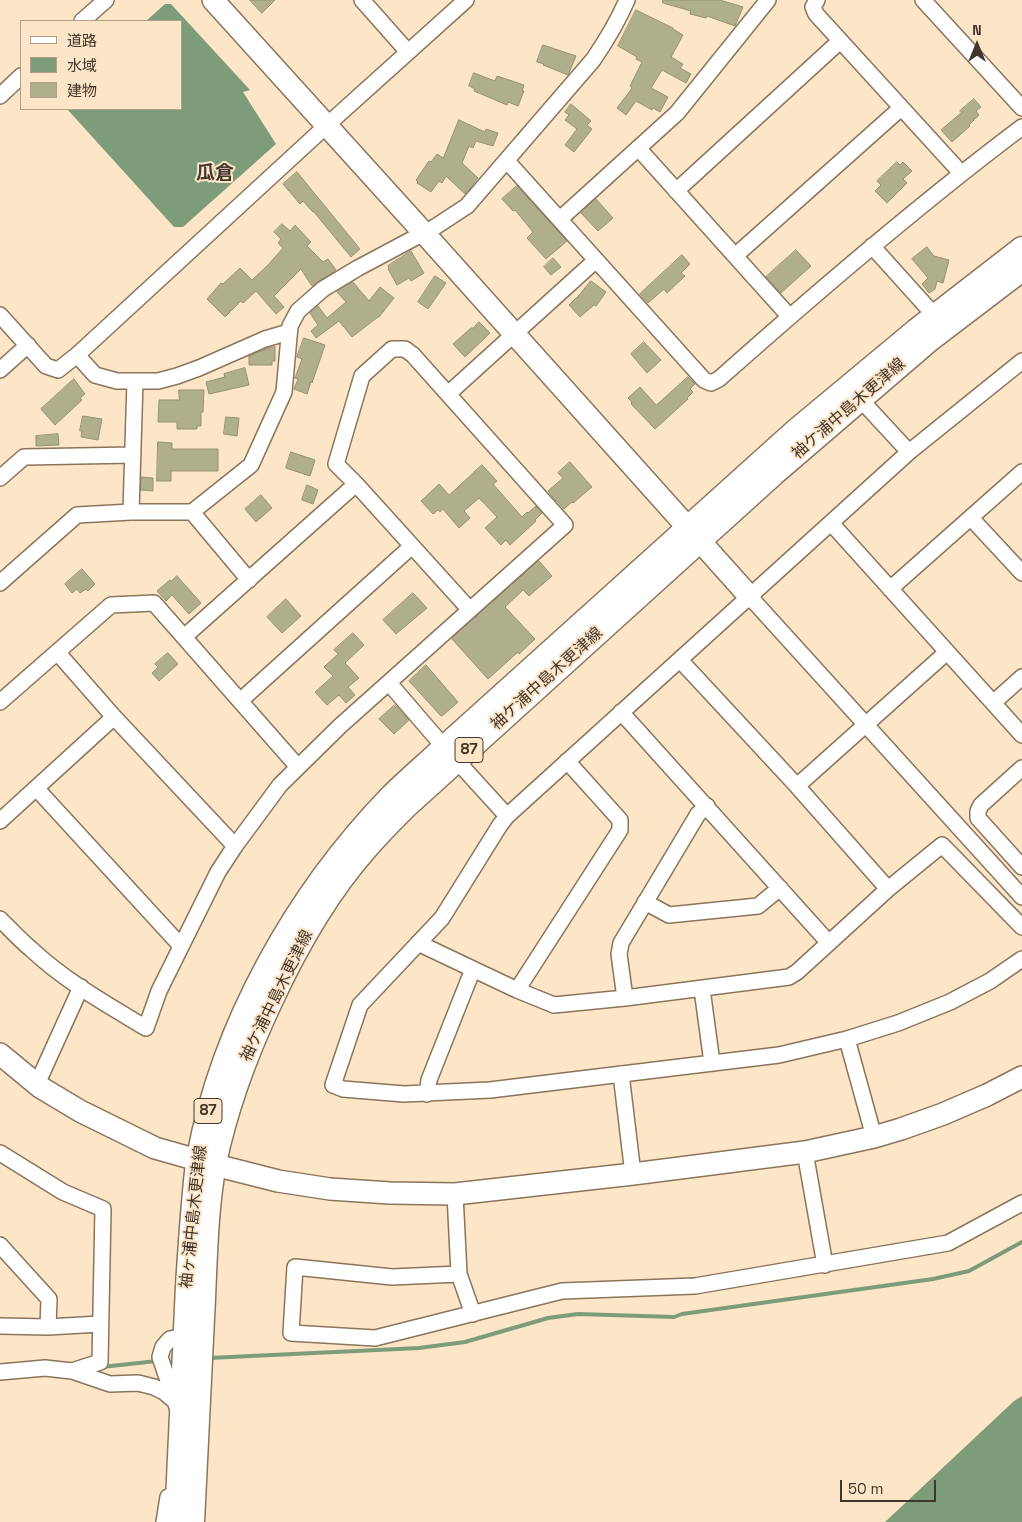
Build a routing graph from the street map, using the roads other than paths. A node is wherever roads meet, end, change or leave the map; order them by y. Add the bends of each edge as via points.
1 (106, 0) edge
2 (212, 0) edge
3 (362, 0) edge
4 (466, 0) edge
5 (627, 0) edge
6 (768, 0) edge
7 (817, 0) edge
8 (923, 0) edge
9 (83, 20) edge
10 (840, 41) junction
11 (408, 52) junction
12 (20, 77) edge
13 (0, 96) edge
14 (901, 108) junction
15 (1022, 108) edge
16 (326, 126) junction
17 (1022, 127) edge
18 (638, 148) junction
19 (507, 161) junction
20 (961, 173) junction
21 (676, 191) junction
22 (560, 219) junction
23 (424, 233) junction
24 (872, 246) junction
25 (1022, 248) edge
26 (735, 256) junction
27 (596, 260) junction
28 (1022, 270) edge
29 (0, 314) edge
30 (789, 316) junction
31 (935, 316) junction
32 (289, 332) junction
33 (514, 334) junction
34 (28, 345) junction
35 (77, 355) junction
36 (1022, 361) edge
37 (0, 370) edge
38 (136, 381) junction
39 (448, 394) junction
40 (860, 398) junction
41 (909, 452) junction
42 (133, 455) junction
43 (1022, 472) edge
44 (0, 478) edge
45 (356, 484) junction
46 (131, 512) junction
47 (192, 512) junction
48 (971, 518) junction
49 (831, 523) junction
50 (694, 534) junction
51 (412, 546) junction
52 (1022, 573) edge
53 (249, 580) junction
54 (0, 582) edge
55 (890, 589) junction
56 (750, 597) junction
57 (470, 610) junction
58 (184, 637) junction
59 (57, 652) junction
60 (947, 652) junction
61 (680, 660) junction
62 (1022, 677) edge
63 (389, 683) junction
64 (240, 701) junction
65 (0, 702) edge
66 (993, 703) junction
67 (621, 712) junction
68 (114, 716) junction
69 (866, 724) junction
70 (1022, 735) edge
71 (451, 754) junction
72 (567, 761) junction
73 (298, 767) junction
74 (1022, 768) edge
75 (796, 786) junction
76 (36, 788) junction
77 (707, 806) junction
78 (507, 816) junction
79 (0, 821) edge
80 (235, 846) junction
81 (339, 855) joint
82 (1022, 867) edge
83 (780, 888) junction
84 (888, 889) junction
85 (1022, 897) edge
86 (645, 902) junction
87 (0, 919) edge
88 (1022, 927) edge
89 (418, 943) junction
90 (829, 943) junction
91 (181, 946) junction
92 (1022, 960) edge
93 (473, 969) junction
94 (80, 987) junction
95 (702, 989) junction
96 (517, 990) junction
97 (625, 998) junction
98 (847, 1039) junction
99 (0, 1054) edge
100 (712, 1063) junction
101 (621, 1074) junction
102 (1022, 1077) edge
103 (37, 1084) junction
104 (427, 1094) junction
105 (874, 1137) junction
106 (805, 1152) junction
107 (0, 1153) edge
108 (206, 1163) junction
109 (633, 1174) junction
110 (455, 1194) junction
111 (1022, 1203) edge
112 (0, 1245) edge
113 (825, 1265) junction
114 (459, 1274) junction
115 (473, 1314) junction
116 (100, 1324) junction
117 (0, 1326) edge
118 (48, 1327) junction
119 (72, 1371) junction
120 (0, 1372) edge
121 (186, 1400) junction
122 (164, 1522) edge
123 (176, 1522) edge
124 (193, 1522) edge

1 - 9 street
2 - 16 street
3 - 11 street
4 - 11 street
5 - 19 street via 593,60
6 - 18 street via 677,113
7 - 10 street via 813,7 816,14
8 - 15 street
10 - 14 street
10 - 21 street
11 - 16 street
12 - 13 street
14 - 20 street
14 - 26 street
16 - 23 street
16 - 35 street
17 - 20 street
18 - 21 street
18 - 22 street
19 - 22 street
19 - 23 street via 467,206
20 - 24 street
21 - 26 street
22 - 27 street
23 - 32 street via 324,289 298,311
23 - 33 street
24 - 30 street
24 - 31 street
25 - 31 main road, 袖ケ浦中島木更津線 / 87
26 - 30 street
27 - 30 street via 704,380 711,383
27 - 33 street
28 - 40 main road, 袖ケ浦中島木更津線 / 87
29 - 34 street
31 - 50 main road, 袖ケ浦中島木更津線 / 87 via 796,430
32 - 38 street via 177,376 158,381
32 - 47 street via 284,392 251,465
33 - 39 street
33 - 50 street
34 - 35 street via 46,366 58,370
34 - 37 street
35 - 38 street via 95,375 116,381
36 - 41 street
38 - 42 street
39 - 45 street via 405,349 392,348 362,376 336,464
39 - 57 street via 565,525
40 - 41 street
40 - 50 main road, 袖ケ浦中島木更津線 / 87
41 - 49 street
42 - 44 street via 24,457
42 - 46 street
43 - 48 street
45 - 51 street
45 - 53 street
46 - 47 street
46 - 54 street via 76,515
47 - 53 street
48 - 52 street
48 - 55 street
49 - 55 street
49 - 56 street
50 - 56 street
50 - 71 main road, 袖ケ浦中島木更津線 / 87
51 - 57 street
51 - 64 street
53 - 58 street
55 - 60 street
56 - 61 street
56 - 69 street
57 - 63 street
58 - 59 street via 154,603 111,605
58 - 64 street
59 - 65 street
59 - 68 street
60 - 66 street
60 - 69 street
61 - 67 street
61 - 75 street
62 - 66 street
63 - 71 street
63 - 73 street
64 - 73 street
66 - 70 street
67 - 72 street
67 - 77 street
68 - 76 street
68 - 80 street
69 - 75 street
69 - 85 street
71 - 78 street
71 - 81 main road, 袖ケ浦中島木更津線 / 87 via 391,796
71 - 108 main road, 袖ケ浦中島木更津線 / 87 via 366,849 328,899 303,940 283,976 241,1070
72 - 78 street
72 - 96 street via 620,820 620,830
73 - 80 street via 280,785
74 - 82 street via 981,805 978,818
75 - 84 street
76 - 79 street
76 - 91 street
77 - 83 street
77 - 86 street via 698,814
78 - 89 street via 442,918
80 - 91 street via 218,872
81 - 108 main road, 袖ヶ浦中島木更津線 / 87 via 299,912 263,973 240,1022 222,1066 207,1117
83 - 86 street via 758,906 669,915
83 - 90 street
84 - 88 street via 942,845
84 - 90 street
86 - 97 street via 621,943 619,954
87 - 94 street via 31,950
89 - 93 street
89 - 104 street via 360,1005 333,1085 343,1089
90 - 95 street via 789,977
91 - 94 street via 159,991 146,1028
92 - 98 street via 950,1002
93 - 96 street
93 - 104 street via 429,1080
94 - 103 street
95 - 97 street
95 - 100 street
96 - 97 street via 554,1005
98 - 100 street via 779,1054
98 - 105 street
99 - 103 street
100 - 101 street
101 - 104 street
101 - 109 street
102 - 105 street via 943,1114
103 - 108 street via 80,1111 155,1148
105 - 106 street
106 - 109 street
106 - 113 street
107 - 116 street via 63,1192 103,1209
108 - 110 street via 278,1181 330,1189
108 - 121 main road, 袖ケ浦中島木更津線 / 87 via 208,1222
108 - 121 main road, 袖ヶ浦中島木更津線 / 87 via 190,1229 184,1336
109 - 110 street
110 - 114 street
111 - 113 street via 948,1243
112 - 118 street via 49,1299
113 - 115 street via 695,1286 562,1291
114 - 115 street
114 - 115 street via 392,1277 295,1268 291,1333 375,1338
116 - 118 street
116 - 119 street via 100,1362
117 - 118 street
119 - 120 street via 45,1368
119 - 121 street via 110,1384 154,1387
121 - 122 street
121 - 123 main road, 袖ヶ浦中島木更津線 / 87
121 - 124 main road, 袖ヶ浦中島木更津線 / 87

